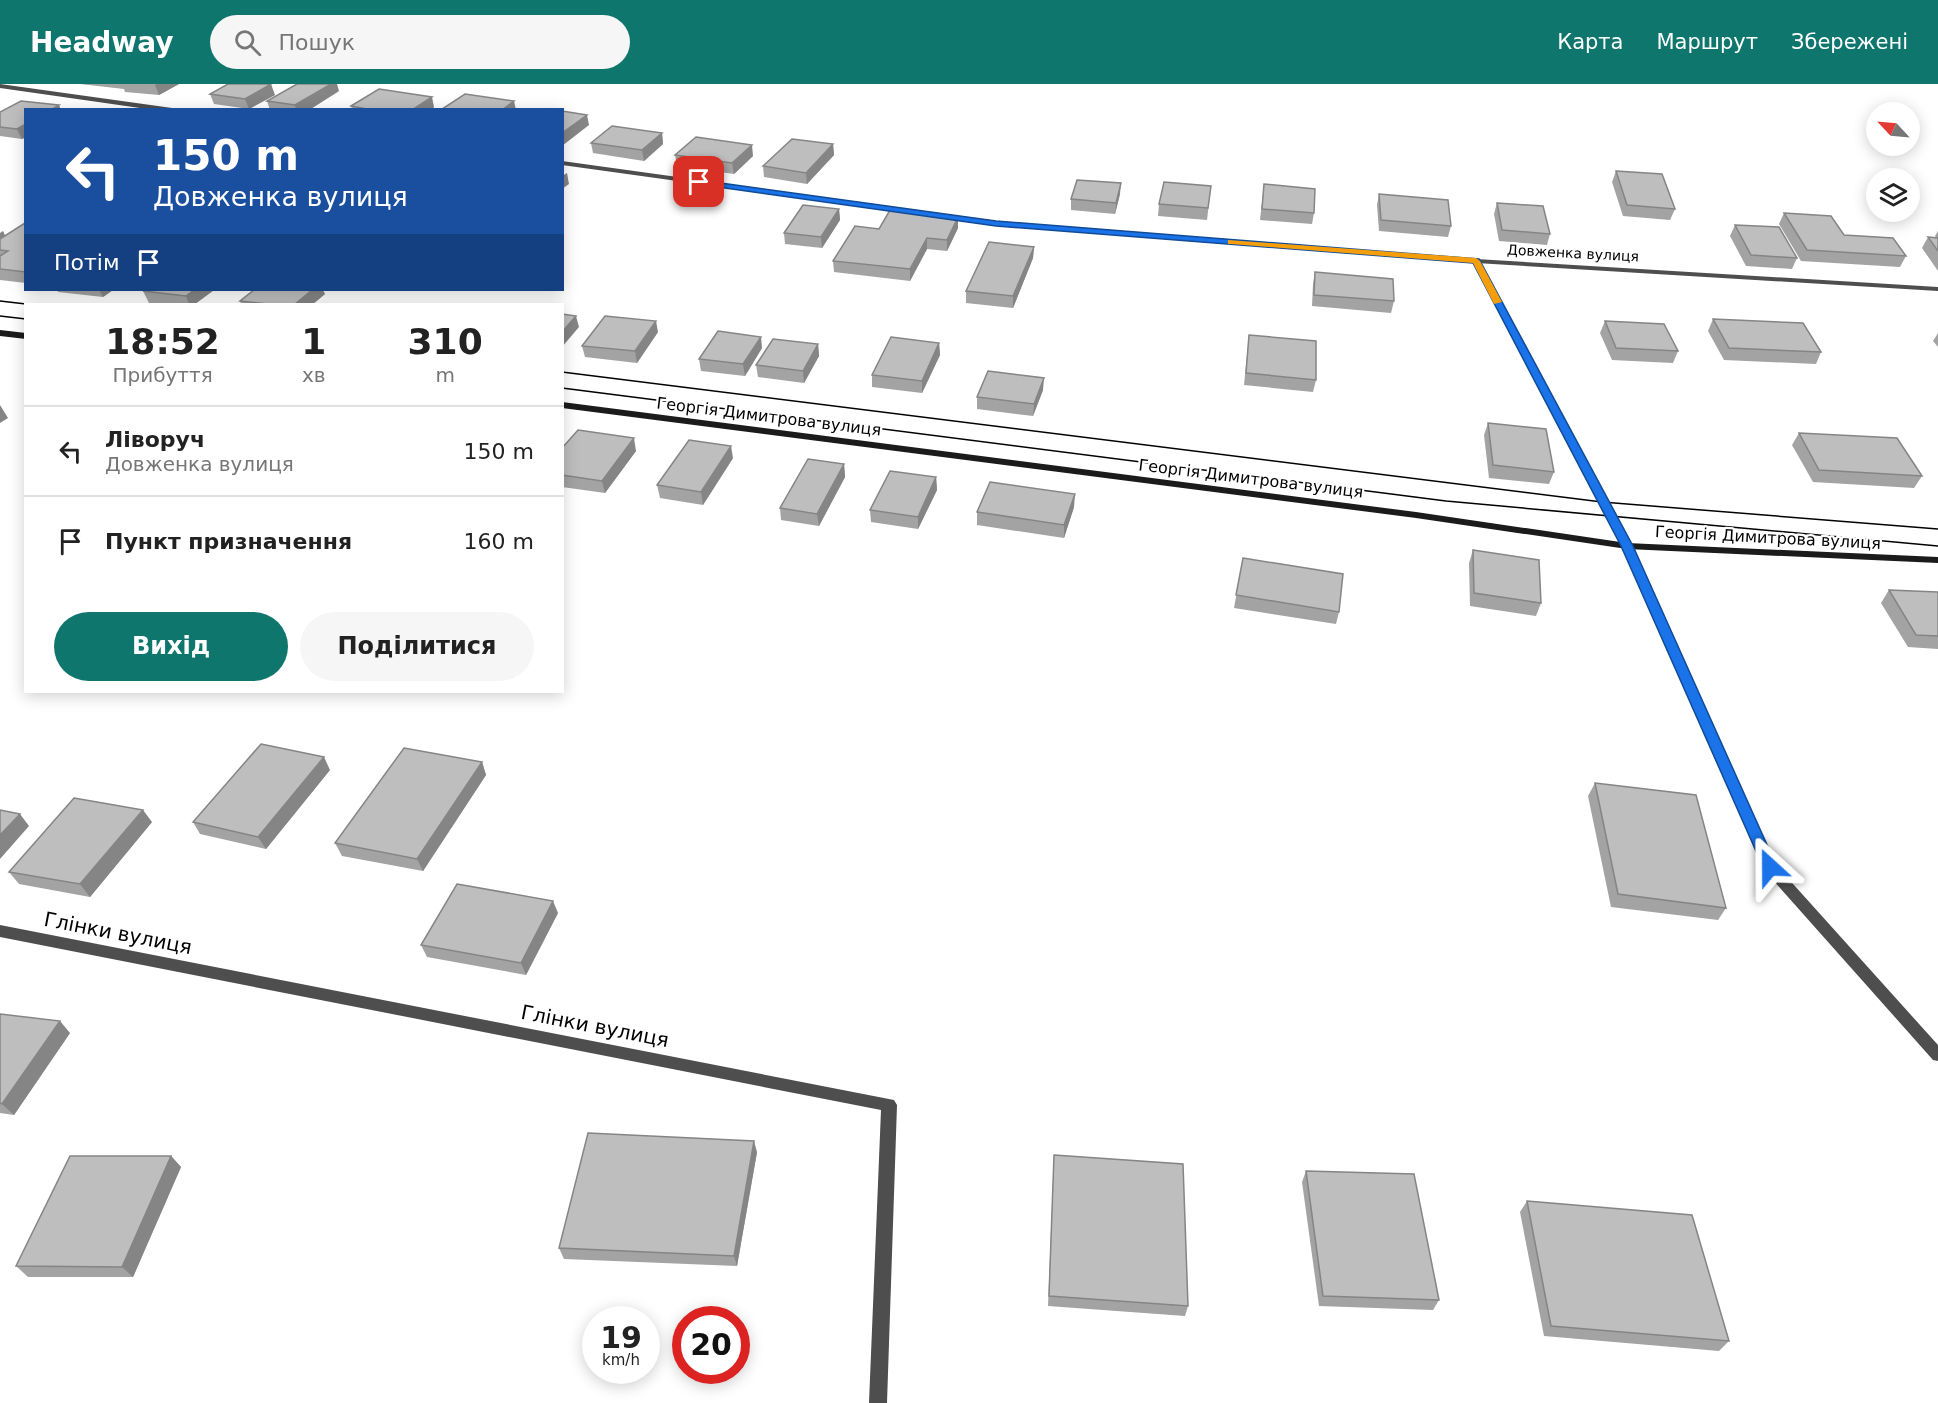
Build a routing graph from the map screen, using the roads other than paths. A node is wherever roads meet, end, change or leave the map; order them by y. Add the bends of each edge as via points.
1 (0, 86) edge
2 (158, 108) edge
3 (564, 163) edge
4 (1476, 261) junction
5 (1938, 288) edge
6 (0, 333) edge
7 (24, 336) edge
8 (564, 405) edge
9 (1627, 546) junction
10 (1938, 560) edge
11 (0, 931) edge
12 (1938, 1055) edge
13 (878, 1403) edge

1 - 2 street
3 - 4 street, Довженка вулиця via 996,223
4 - 5 street, Довженка вулиця
4 - 9 street
6 - 7 street
8 - 9 street, Георгія Димитрова вулиця via 1416,514
9 - 10 street, Георгія Димитрова вулиця
9 - 12 street via 1770,867
11 - 13 street, Глінки вулиця via 889,1105

